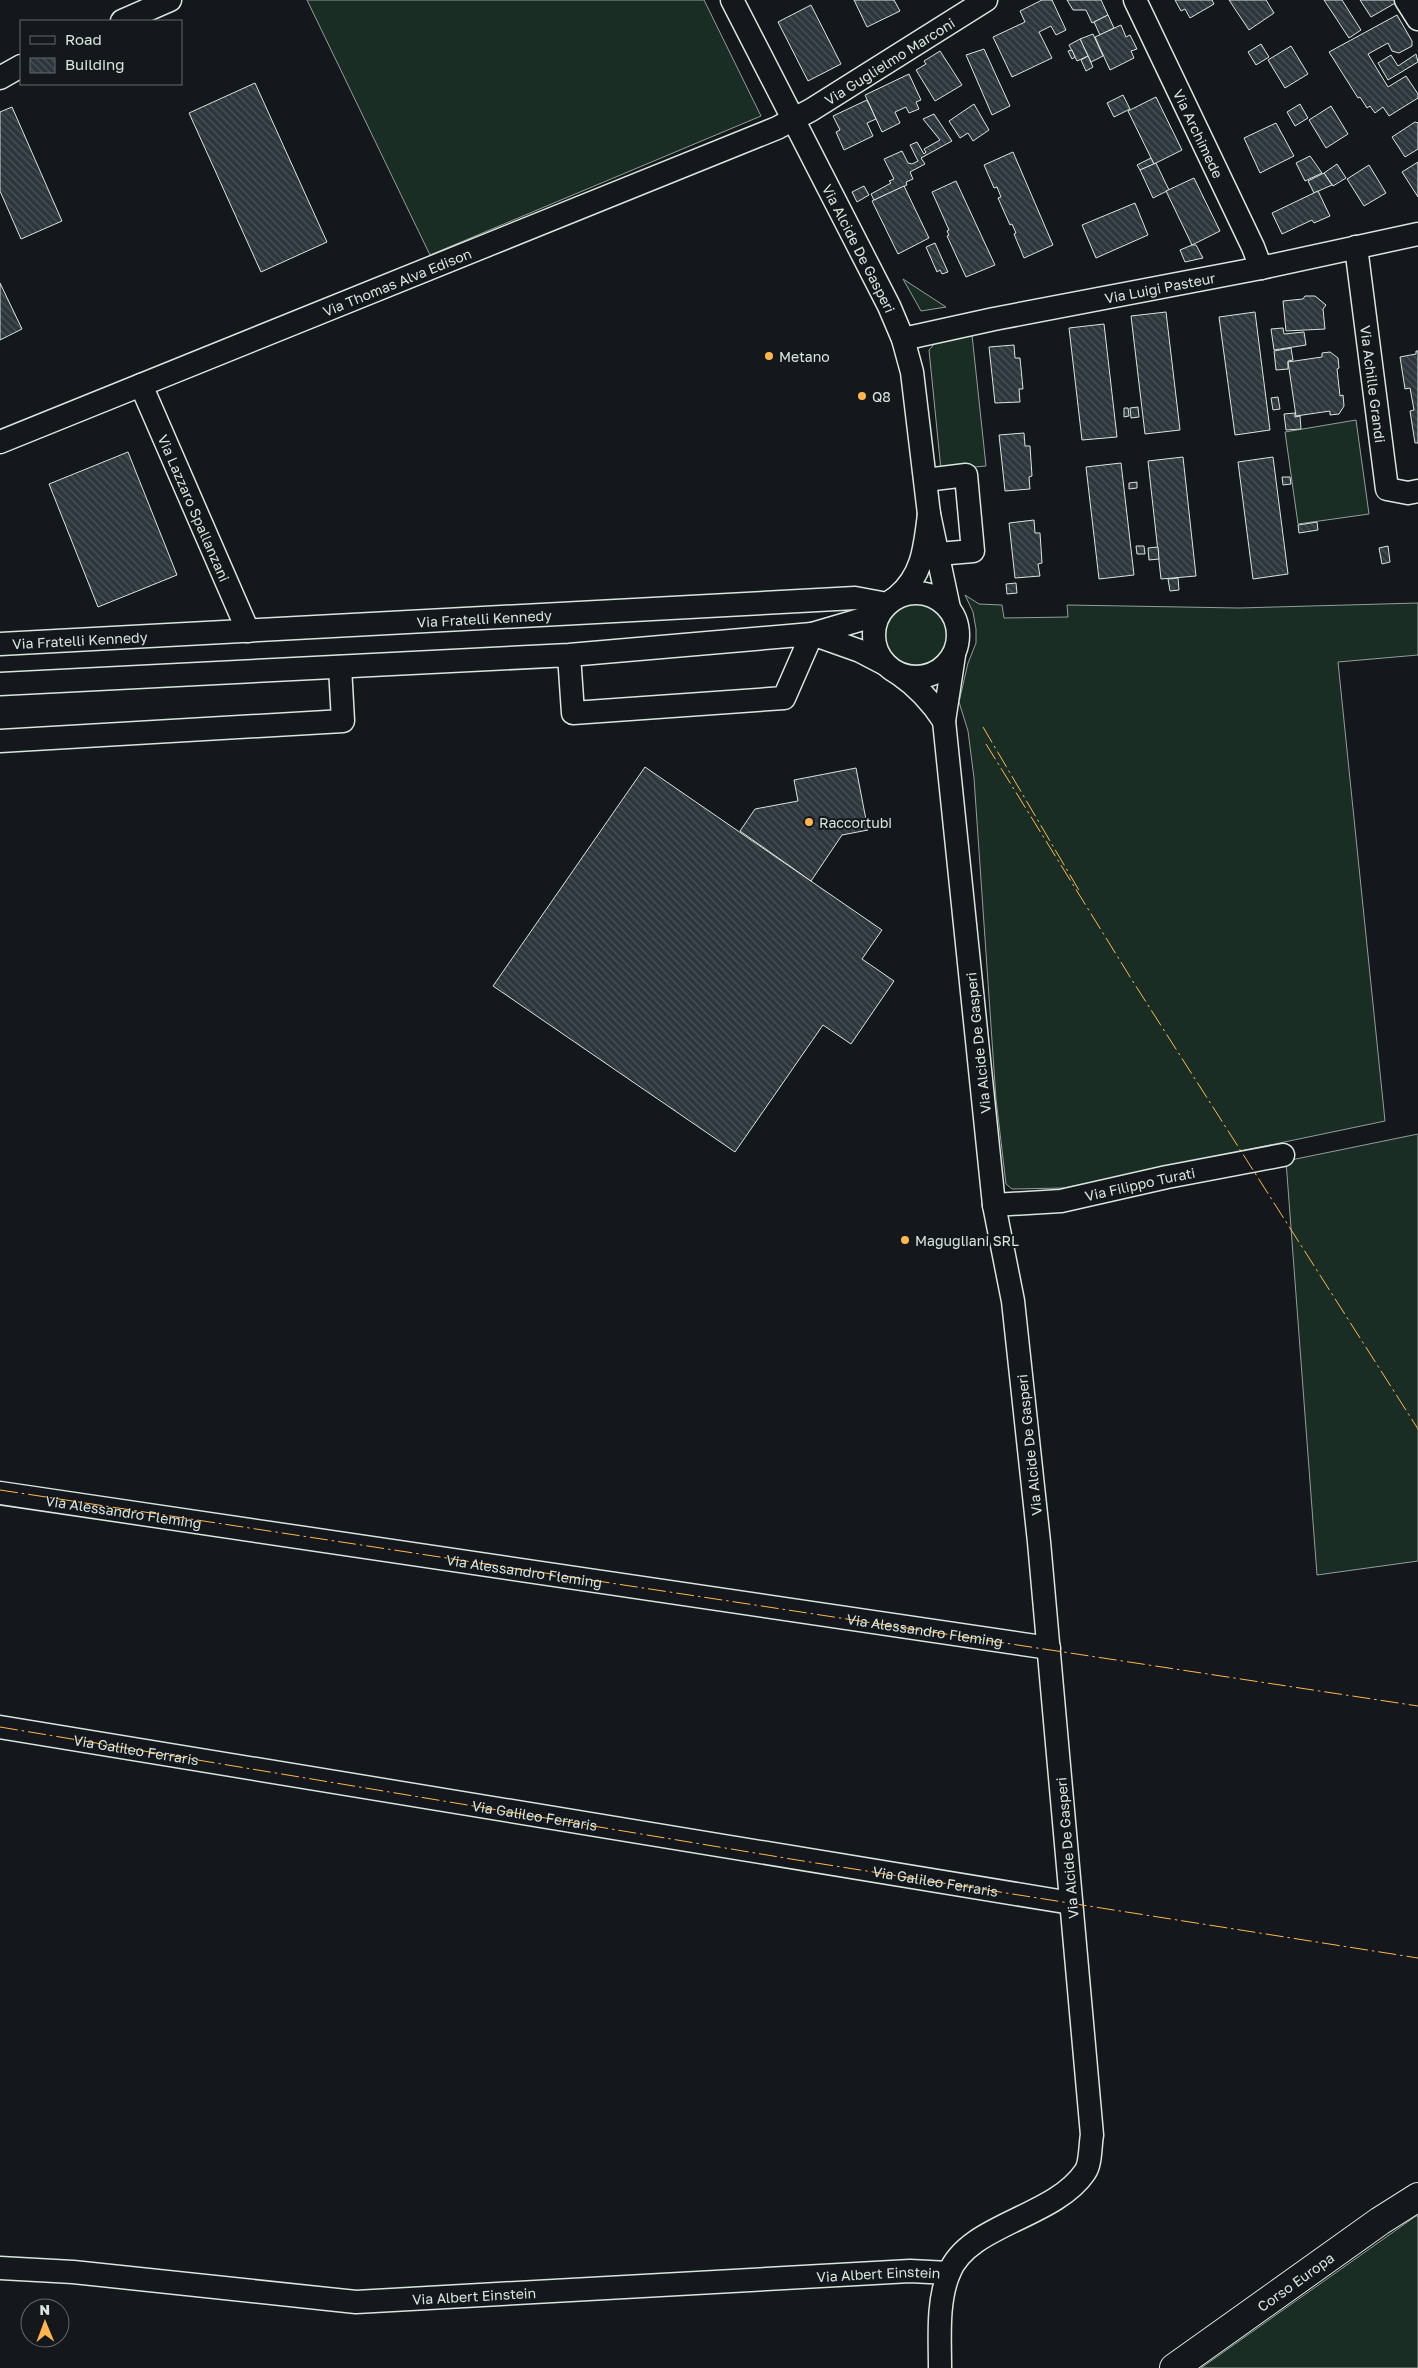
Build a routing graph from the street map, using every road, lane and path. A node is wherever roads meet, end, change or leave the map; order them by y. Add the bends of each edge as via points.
1 (170, 0) edge
2 (732, 0) edge
3 (986, 0) edge
4 (1135, 0) edge
5 (1406, 0) edge
6 (1418, 19) edge
7 (124, 20) edge
8 (20, 67) edge
9 (0, 78) edge
10 (791, 119) junction
11 (1418, 234) edge
12 (1356, 246) junction
13 (1261, 268) junction
14 (903, 339) junction
15 (141, 385) junction
16 (0, 442) edge
17 (926, 480) junction
18 (1418, 490) edge
19 (929, 514) junction
20 (938, 554) junction
21 (892, 600) junction
22 (949, 608) junction
23 (248, 631) junction
24 (812, 634) junction
25 (0, 644) edge
26 (954, 654) junction
27 (569, 655) junction
28 (340, 667) junction
29 (890, 668) junction
30 (0, 684) edge
31 (944, 720) junction
32 (0, 741) edge
33 (1283, 1155) dead end
34 (994, 1205) junction
35 (0, 1493) edge
36 (1049, 1648) junction
37 (0, 1727) edge
38 (1071, 1903) junction
39 (1418, 2197) edge
40 (0, 2268) edge
41 (949, 2273) junction
42 (940, 2368) edge
43 (1174, 2368) edge

1 - 7 street
2 - 10 street, Via Alcide De Gasperi
3 - 10 street, Via Guglielmo Marconi
4 - 13 street, Via Archimede via 1254,247
5 - 6 street
8 - 9 street
10 - 14 street, Via Alcide De Gasperi
10 - 15 street, Via Thomas Alva Edison via 777,128
11 - 12 street, Via Luigi Pasteur
12 - 13 street, Via Luigi Pasteur
12 - 18 street, Via Achille Grandi via 1387,490 1408,493
13 - 14 street, Via Luigi Pasteur
14 - 17 street, Via Alcide De Gasperi via 912,372
15 - 16 street, Via Thomas Alva Edison
15 - 23 street, Via Lazzaro Spallanzani
17 - 19 street, Via Alcide De Gasperi
17 - 20 street via 966,475 973,551
19 - 20 street, Via Alcide De Gasperi
19 - 21 street, Via Alcide De Gasperi via 916,575
20 - 22 street, Via Alcide De Gasperi
21 - 22 street via 919,592 930,595
21 - 23 street, Via Fratelli Kennedy via 855,598
21 - 24 street via 863,619
21 - 29 street via 879,614 874,639 877,652
22 - 26 street via 959,629
23 - 25 street, Via Fratelli Kennedy
24 - 27 street
24 - 27 street via 784,698 573,713
24 - 29 street via 860,651
26 - 29 street via 947,665 923,677 909,677
26 - 31 street, Via Alcide De Gasperi
27 - 28 street
28 - 30 street
28 - 32 street via 344,721
29 - 31 street, Via Alcide De Gasperi via 929,699
31 - 34 street, Via Alcide De Gasperi
33 - 34 street, Via Filippo Turati via 1061,1201
34 - 36 street, Via Alcide De Gasperi via 1013,1301
35 - 36 street, Via Alessandro Fleming
36 - 38 street, Via Alcide De Gasperi
37 - 38 street, Via Galileo Ferraris
38 - 41 street, Via Alcide De Gasperi via 1092,2135 1087,2171 1061,2198 976,2241 958,2257
39 - 43 main road, Corso Europa
40 - 41 street, Via Albert Einstein via 73,2272 356,2302 910,2270
41 - 42 street via 942,2306

